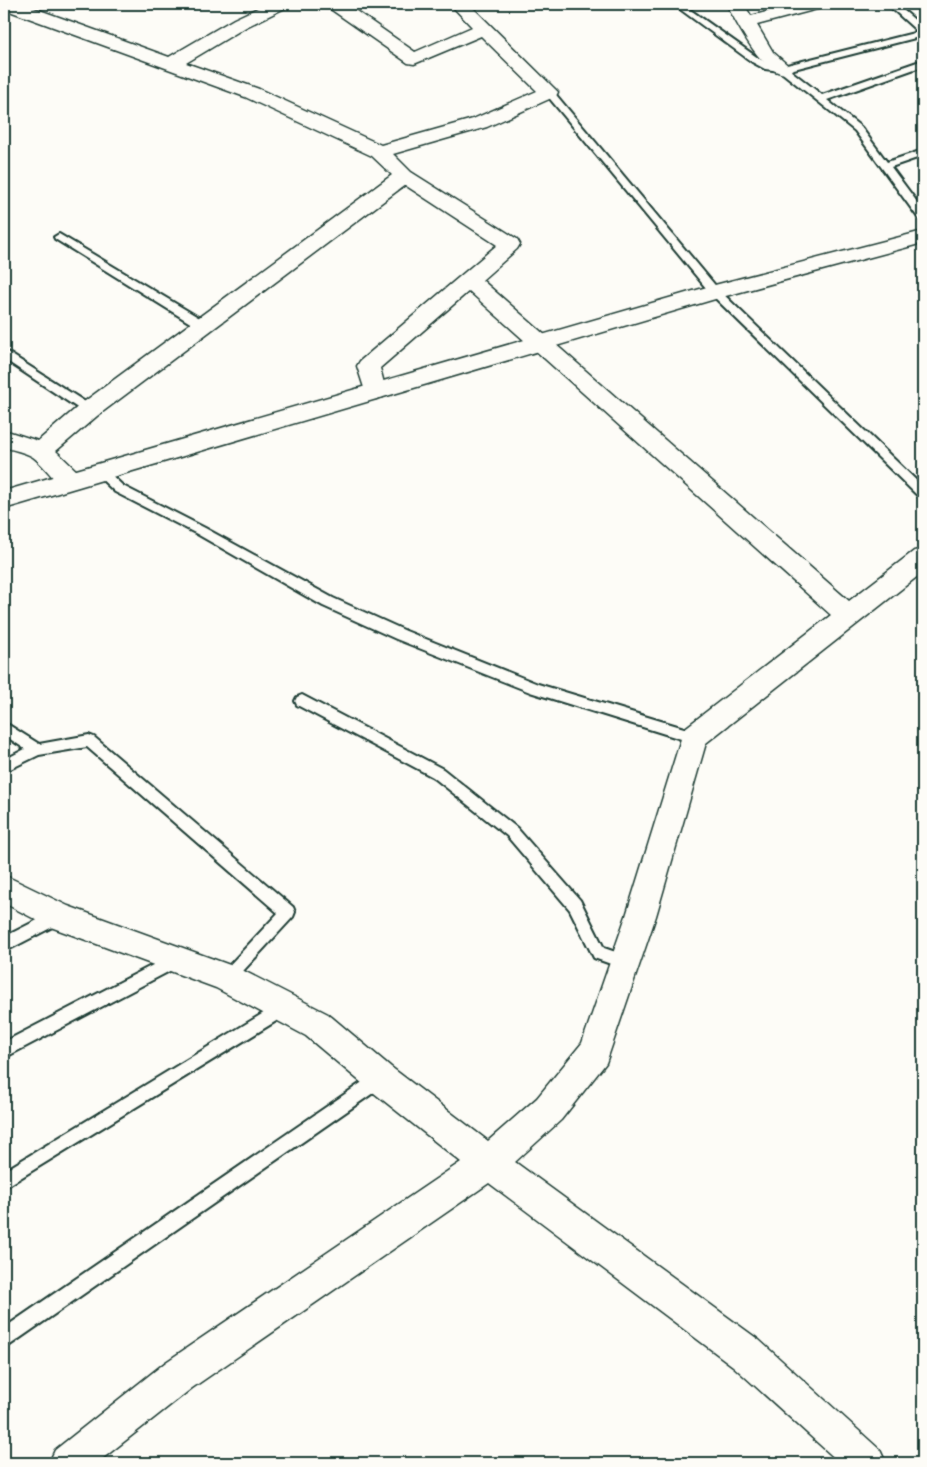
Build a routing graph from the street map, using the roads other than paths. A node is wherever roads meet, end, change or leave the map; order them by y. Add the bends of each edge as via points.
1 (8, 4) edge
2 (279, 4) edge
3 (335, 4) edge
4 (459, 4) edge
5 (677, 4) edge
6 (736, 4) edge
7 (815, 4) edge
8 (892, 4) edge
9 (747, 22) junction
10 (484, 28) junction
11 (923, 32) edge
12 (923, 63) edge
13 (170, 64) junction
14 (783, 69) junction
15 (549, 92) junction
16 (820, 99) junction
17 (379, 152) junction
18 (923, 153) edge
19 (885, 166) junction
20 (404, 176) junction
21 (923, 217) edge
22 (59, 237) dead end
23 (923, 237) edge
24 (469, 280) junction
25 (715, 292) junction
26 (204, 326) junction
27 (539, 343) junction
28 (4, 354) edge
29 (375, 392) junction
30 (89, 410) junction
31 (4, 438) edge
32 (41, 451) junction
33 (100, 470) junction
34 (71, 480) junction
35 (923, 494) edge
36 (4, 500) edge
37 (923, 558) edge
38 (849, 616) junction
39 (302, 701) dead end
40 (4, 728) edge
41 (694, 737) junction
42 (37, 750) junction
43 (4, 766) edge
44 (4, 888) edge
45 (59, 916) junction
46 (4, 945) edge
47 (178, 959) junction
48 (625, 962) junction
49 (227, 978) junction
50 (285, 1007) junction
51 (4, 1050) edge
52 (380, 1078) junction
53 (489, 1163) junction
54 (4, 1180) edge
55 (4, 1339) edge
56 (68, 1463) edge
57 (866, 1463) edge

1 - 13 street
2 - 13 street via 240,22
3 - 10 street via 414,59
4 - 10 street
5 - 14 lane via 749,56 768,67
6 - 9 street
7 - 9 street
8 - 11 lane
9 - 14 street via 766,55
10 - 15 street
11 - 14 lane
12 - 16 lane
13 - 17 street via 252,93
14 - 16 lane
15 - 17 street via 480,123
15 - 25 lane
16 - 19 lane via 858,129
17 - 20 street
18 - 19 lane
19 - 21 lane
20 - 24 street via 510,244
20 - 26 street
22 - 26 lane
23 - 25 street
24 - 27 street
24 - 29 street via 368,366
25 - 27 street
25 - 35 lane
26 - 30 street
27 - 29 street
27 - 38 street
28 - 30 lane
29 - 33 street
30 - 32 street
31 - 32 street
32 - 34 street
33 - 34 street
33 - 41 lane via 119,489 328,602 393,632 536,688
34 - 36 street
37 - 38 street
38 - 41 street
39 - 48 lane via 438,773 512,832 575,905 599,953
40 - 42 lane
41 - 48 street
42 - 43 lane
42 - 49 lane via 89,741 288,912
44 - 45 street
45 - 46 lane
45 - 47 street
47 - 49 street
47 - 51 lane
48 - 53 street via 595,1052 548,1109
49 - 50 street
50 - 52 street via 316,1025
50 - 54 lane
52 - 53 street
52 - 55 lane
53 - 56 street via 179,1375
53 - 57 street via 746,1353

